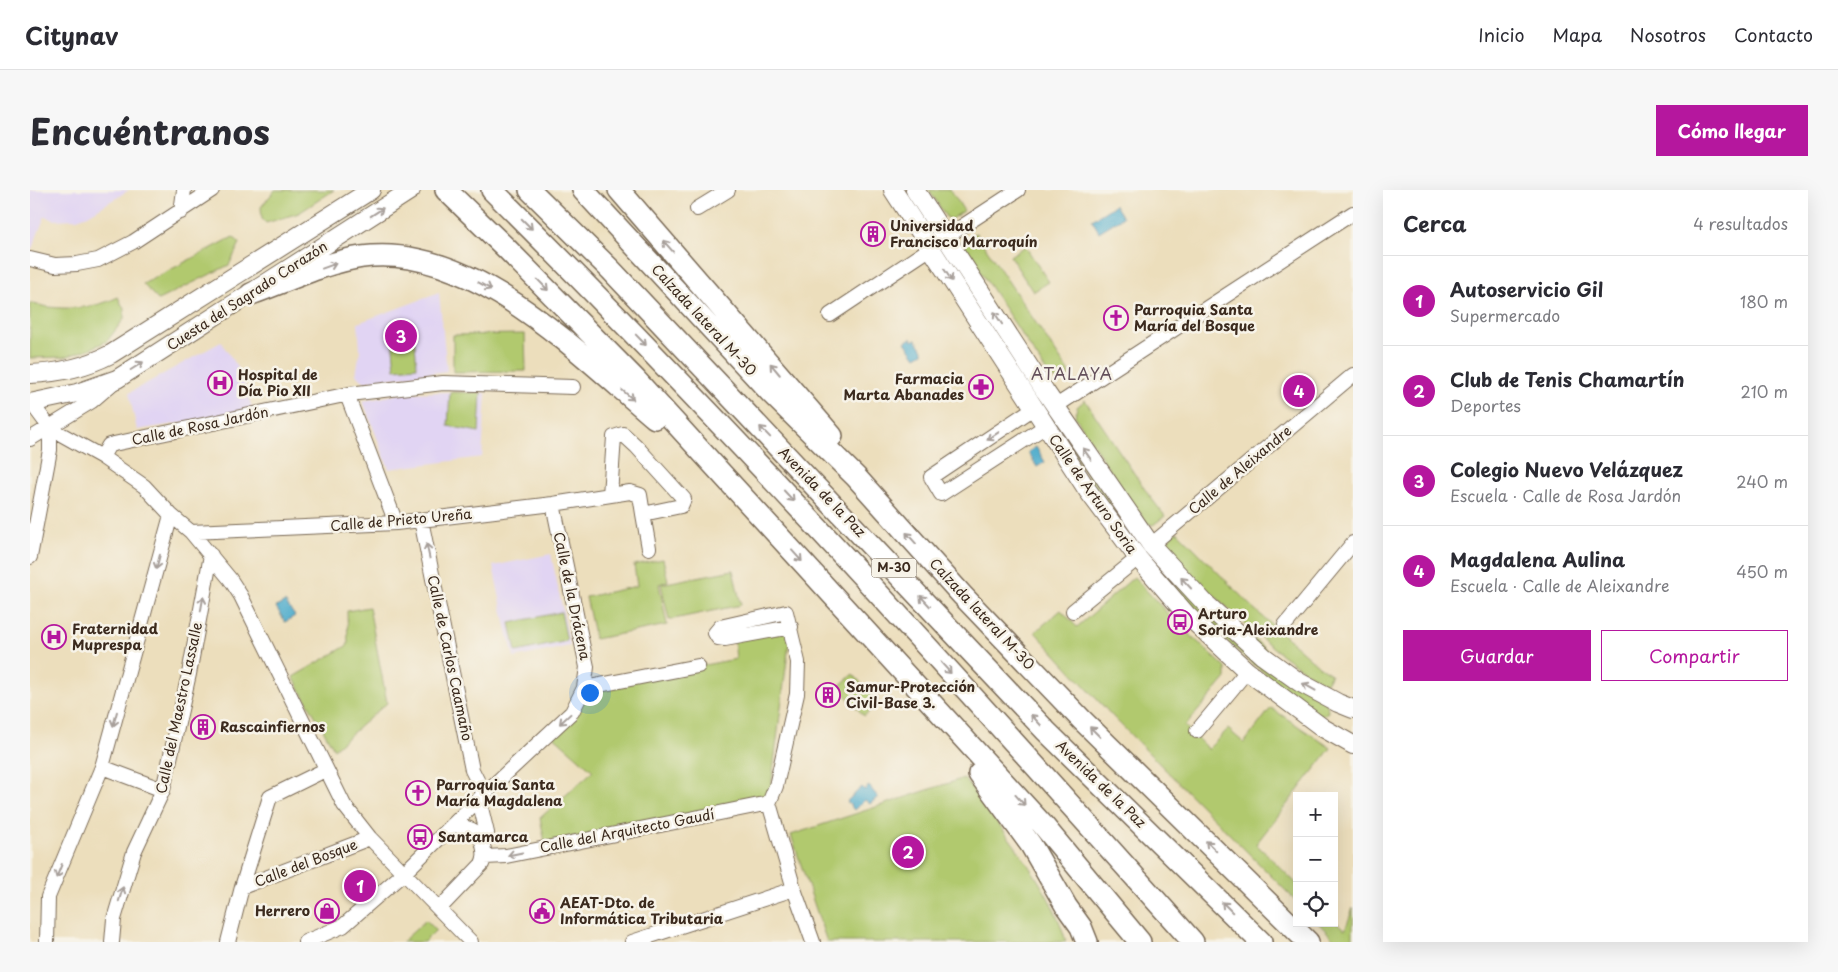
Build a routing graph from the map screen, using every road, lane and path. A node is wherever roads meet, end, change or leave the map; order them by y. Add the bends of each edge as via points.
1 (184, 190) edge
2 (212, 190) edge
3 (371, 190) edge
4 (411, 190) edge
5 (446, 190) edge
6 (492, 190) edge
7 (530, 190) edge
8 (619, 190) edge
9 (728, 190) edge
10 (893, 190) edge
11 (916, 190) edge
12 (1018, 190) edge
13 (589, 194) edge
14 (697, 209) dead end
15 (181, 212) junction
16 (1353, 213) edge
17 (946, 237) junction
18 (931, 248) junction
19 (30, 259) edge
20 (250, 294) junction
21 (830, 315) dead end
22 (30, 374) edge
23 (1353, 375) edge
24 (117, 379) junction
25 (573, 387) dead end
26 (347, 395) junction
27 (30, 402) edge
28 (1056, 406) junction
29 (1034, 408) junction
30 (1046, 426) junction
31 (50, 428) junction
32 (30, 439) edge
33 (102, 457) junction
34 (856, 477) junction
35 (729, 481) junction
36 (610, 495) junction
37 (553, 504) junction
38 (643, 514) junction
39 (171, 516) junction
40 (421, 520) junction
41 (396, 523) junction
42 (191, 532) junction
43 (1353, 543) edge
44 (1151, 545) junction
45 (649, 548) dead end
46 (211, 556) junction
47 (30, 558) edge
48 (1138, 558) junction
49 (1073, 611) dead end
50 (1285, 625) dead end
51 (791, 627) junction
52 (698, 666) dead end
53 (1247, 671) junction
54 (917, 687) junction
55 (584, 688) junction
56 (1345, 706) edge
57 (1323, 728) junction
58 (1197, 732) dead end
59 (1353, 745) edge
60 (102, 767) junction
61 (326, 770) junction
62 (163, 790) junction
63 (484, 794) junction
64 (769, 803) junction
65 (453, 825) junction
66 (370, 838) junction
67 (482, 838) junction
68 (485, 857) junction
69 (405, 872) junction
70 (242, 888) junction
71 (794, 889) junction
72 (1066, 906) junction
73 (440, 908) junction
74 (47, 942) edge
75 (112, 942) edge
76 (228, 942) edge
77 (305, 942) edge
78 (471, 942) edge
79 (632, 942) edge
80 (813, 942) edge
81 (1078, 942) edge
82 (1087, 942) edge
83 (1140, 942) edge
84 (1192, 942) edge
85 (1261, 942) edge
86 (1308, 942) edge

1 - 15 street
2 - 15 street
3 - 22 main road, Cuesta del Sagrado Corazón via 111,354 72,369
20 -> 4 main road, Cuesta del Sagrado Corazón
5 -> 35 highway via 602,346
6 -> 84 highway, Avenida de la Paz / M-30 via 693,394 842,553
85 -> 7 highway, Avenida de la Paz / M-30 via 1046,730 612,270
34 -> 8 highway via 848,454
9 - 14 street
10 - 18 main road, Calle de Arturo Soria
11 - 17 main road, Calle de Arturo Soria
12 - 17 street
13 - 34 highway, Calzada lateral M-30 / M-30 via 772,394
15 - 19 street via 98,260 55,265
16 - 28 street
28 -> 17 main road, Calle de Arturo Soria
18 - 21 street
18 -> 29 main road, Calle de Arturo Soria
24 -> 20 main road, Cuesta del Sagrado Corazón
20 -> 35 highway via 341,261 363,257 406,258 445,267 493,290 543,323
23 - 44 street, Calle de Aleixandre
24 - 27 main road, Cuesta del Sagrado Corazón via 77,393
24 - 31 street via 92,401
25 - 26 street, Calle de Rosa Jardón via 443,383
26 - 33 street, Calle de Rosa Jardón via 109,445
26 - 41 street
27 - 31 street
44 -> 28 main road, Calle de Arturo Soria
29 - 30 main road, Calle de Arturo Soria
29 -> 30 street via 931,477 940,494
30 - 48 main road, Calle de Arturo Soria via 1088,491
31 - 32 street
31 - 33 street
31 - 47 street via 50,450
33 - 39 street via 144,486
86 -> 34 highway, Calzada lateral M-30 / M-30 via 1069,706 962,595
35 -> 54 highway
36 - 37 street, Calle de Prieto Ureña
36 - 38 street, Calle de Prieto Ureña via 630,492 640,495
36 - 38 street via 614,437 623,434 684,500 681,506
37 - 40 street, Calle de Prieto Ureña
37 - 55 street, Calle de la Drácena via 587,667
38 - 45 street, Calle de Prieto Ureña
39 - 42 street
39 -> 60 street
40 - 41 street, Calle de Prieto Ureña
63 -> 40 street, Calle de Carlos Caamaño via 472,770
41 - 42 street, Calle de Prieto Ureña
42 - 46 street
43 - 50 street
56 -> 44 main road, Calle de Arturo Soria via 1300,682 1263,656 1204,602
46 - 61 street via 241,596
62 -> 46 street, Calle del Maestro Lassalle
48 - 49 street
48 - 53 main road, Calle de Arturo Soria via 1187,615
51 - 51 street via 725,640 715,633 720,627 786,612
51 - 64 street via 798,662 797,694 776,786
52 - 55 street
53 - 57 main road, Calle de Arturo Soria
53 - 58 street
54 - 72 highway via 939,725 996,795 1031,845
54 -> 83 highway via 1042,824
55 -> 63 street, Calle de la Drácena via 572,712
56 - 57 main road
57 - 59 main road, Calle de Arturo Soria
60 - 62 street
60 -> 74 street via 48,897
61 - 66 street via 344,805
61 - 70 street via 270,797
75 -> 62 street, Calle del Maestro Lassalle via 114,919 134,852
63 - 65 street, Calle de la Drácena
63 - 67 street via 481,808 487,832
64 -> 68 street, Calle del Arquitecto Gaudí via 506,856
64 - 71 street
65 - 67 street via 472,829
65 - 69 street, Calle de la Drácena
66 - 69 street
66 - 70 street, Calle del Bosque
67 - 68 street
68 - 73 street
69 - 73 street
69 - 77 street, Calle de la Drácena via 343,926
70 - 76 street
71 - 79 street
71 - 80 street
72 - 81 highway
72 - 82 highway
73 - 78 street

